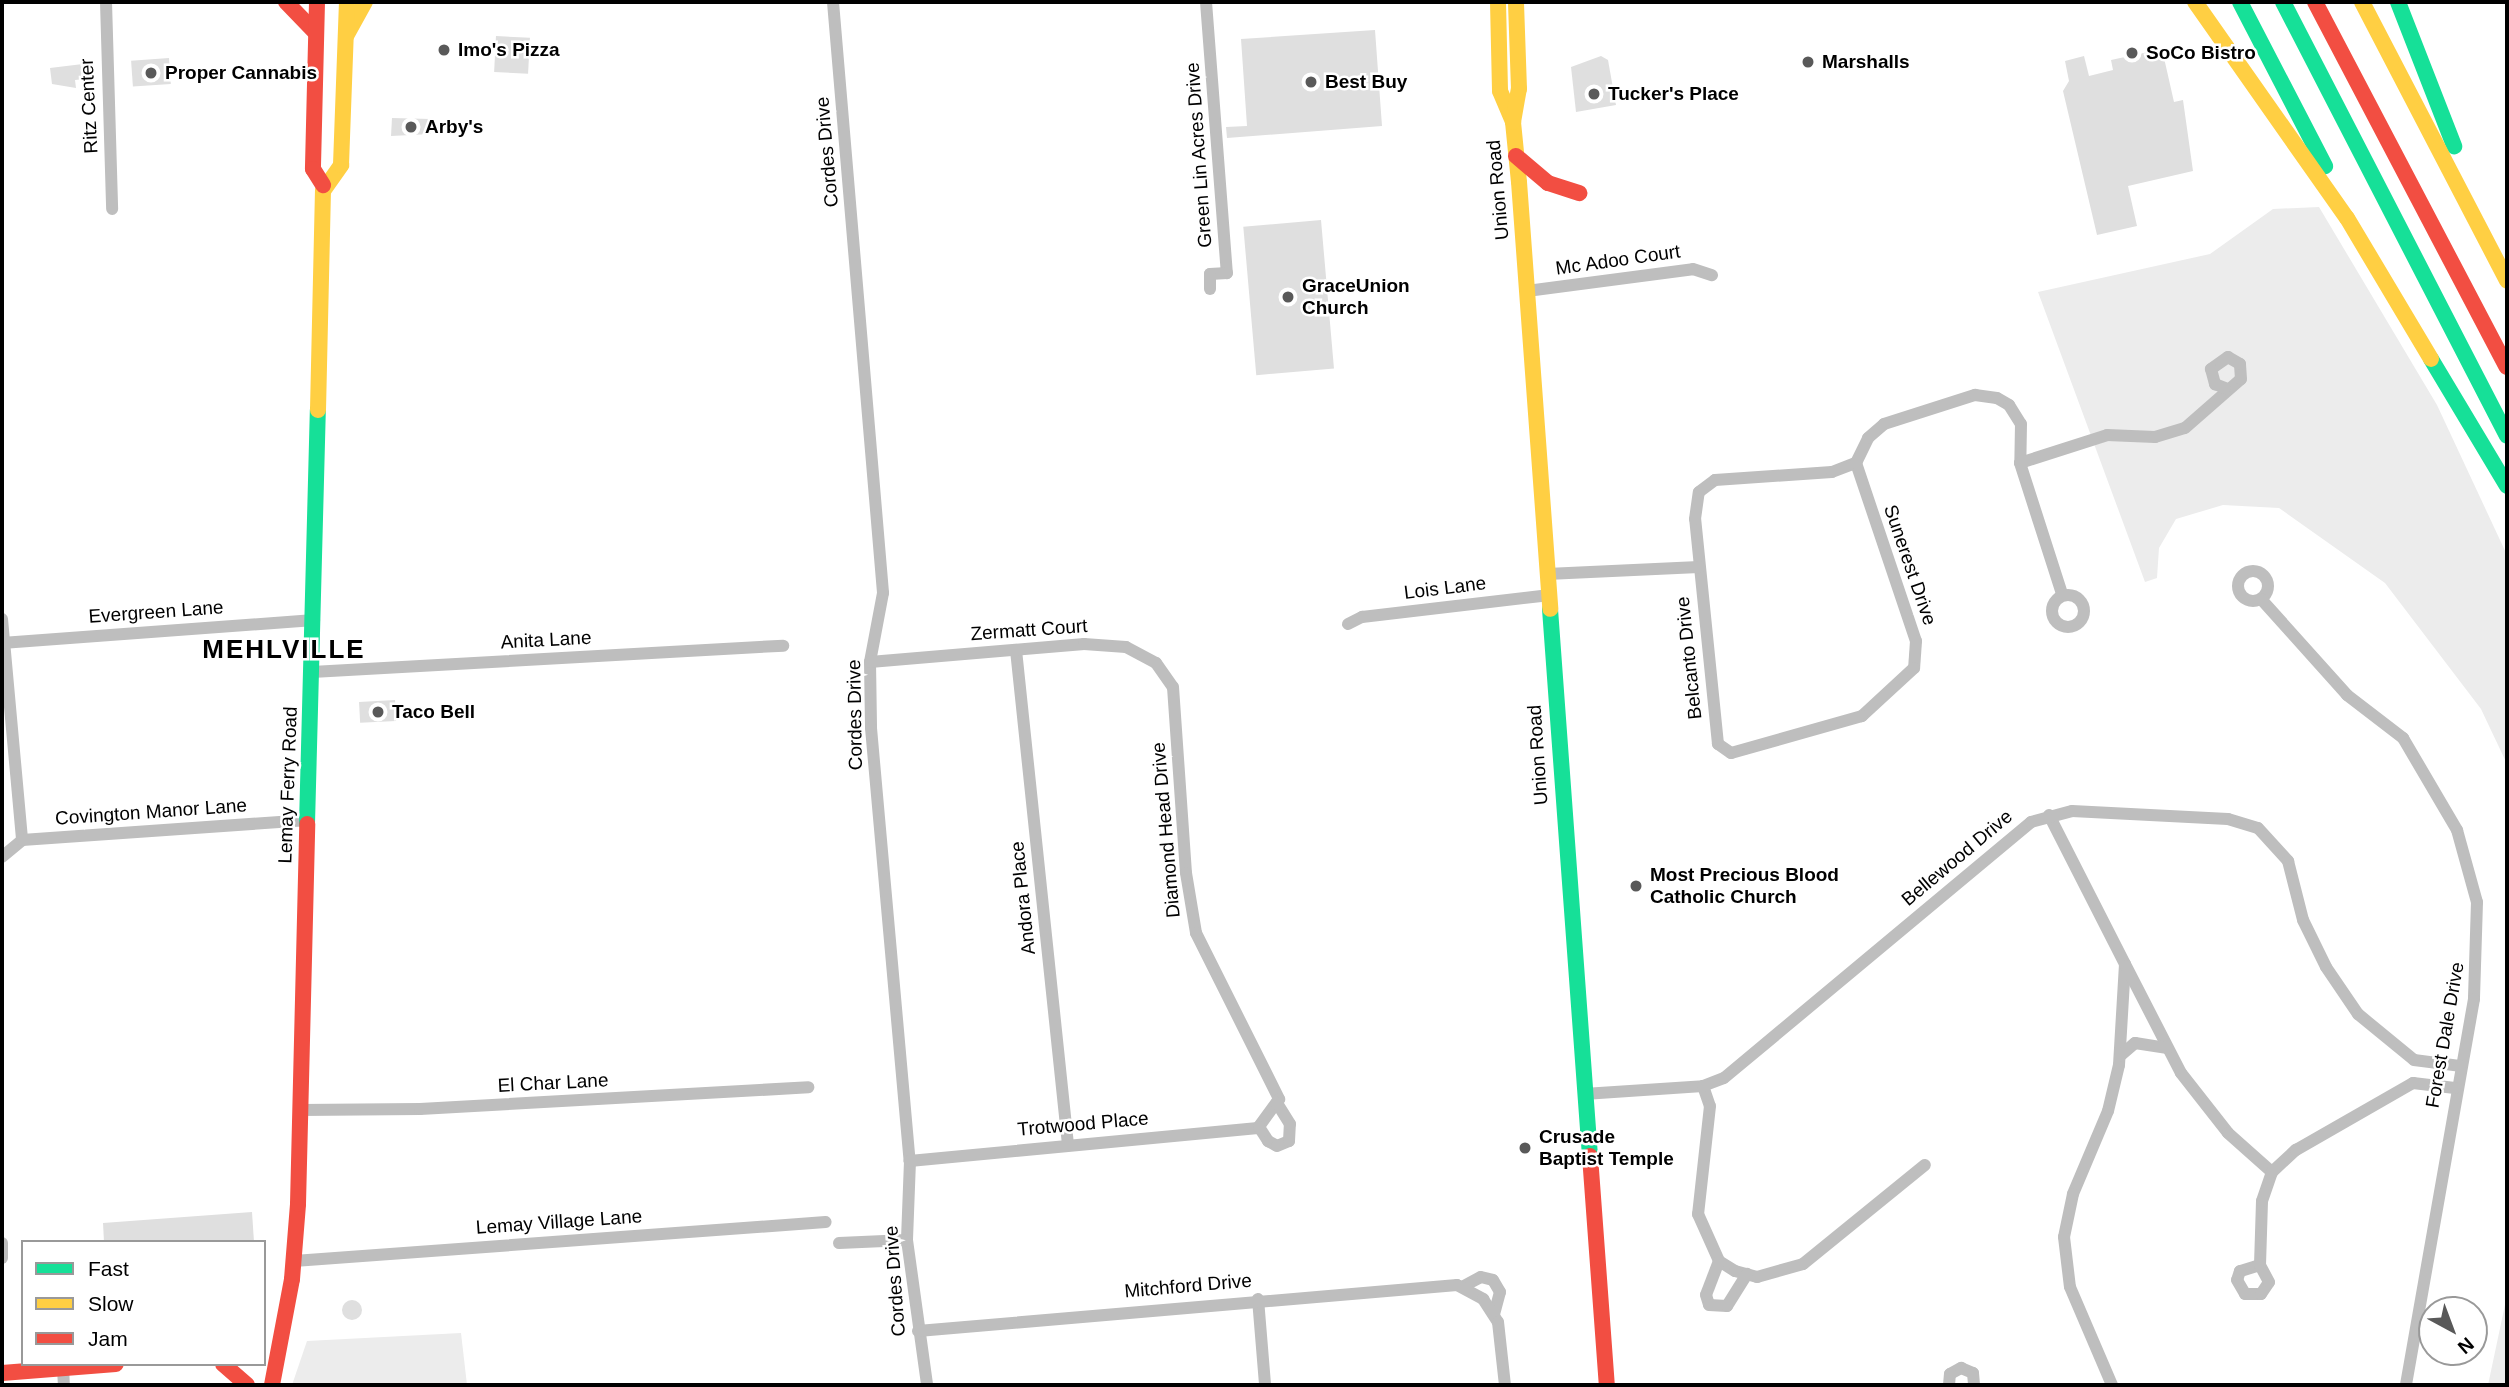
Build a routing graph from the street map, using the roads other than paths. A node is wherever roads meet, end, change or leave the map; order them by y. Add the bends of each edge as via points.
1 (106, 2) edge
2 (286, 2) edge
3 (317, 2) edge
4 (346, 2) edge
5 (365, 2) edge
6 (833, 2) edge
7 (1206, 2) edge
8 (1498, 2) edge
9 (1516, 2) edge
10 (2195, 2) edge
11 (2240, 2) edge
12 (2283, 2) edge
13 (2315, 2) edge
14 (2362, 2) edge
15 (2398, 2) edge
16 (316, 33) junction
17 (346, 36) junction
18 (1513, 122) junction
19 (1516, 156) junction
20 (323, 185) junction
21 (1579, 193) dead end
22 (112, 209) dead end
23 (2347, 218) junction
24 (1713, 275) dead end
25 (2507, 281) edge
26 (1210, 289) dead end
27 (1527, 291) junction
28 (2507, 368) edge
29 (2225, 388) dead end
30 (2507, 436) edge
31 (1856, 463) junction
32 (2020, 463) junction
33 (2507, 486) edge
34 (1699, 568) junction
35 (1548, 574) junction
36 (2062, 594) dead end
37 (1548, 595) junction
38 (2261, 599) dead end
39 (2, 619) edge
40 (314, 620) junction
41 (1348, 624) dead end
42 (3, 643) edge
43 (783, 646) dead end
44 (1016, 650) junction
45 (870, 662) junction
46 (312, 672) junction
47 (1173, 687) joint
48 (1718, 744) joint
49 (8, 763) edge
50 (2049, 815) junction
51 (308, 820) junction
52 (22, 840) junction
53 (2, 857) edge
54 (2125, 964) junction
55 (2168, 1048) junction
56 (2406, 1054) junction
57 (2120, 1056) junction
58 (2460, 1066) junction
59 (1703, 1086) junction
60 (808, 1087) dead end
61 (2406, 1087) junction
62 (2455, 1088) junction
63 (1584, 1094) junction
64 (1278, 1103) junction
65 (300, 1110) junction
66 (1259, 1128) junction
67 (1068, 1143) junction
68 (910, 1161) junction
69 (1926, 1165) dead end
70 (2272, 1172) junction
71 (827, 1222) dead end
72 (907, 1240) junction
73 (2, 1243) edge
74 (839, 1243) dead end
75 (2, 1258) edge
76 (294, 1261) junction
77 (1720, 1261) junction
78 (2260, 1265) dead end
79 (1747, 1274) junction
80 (1462, 1287) junction
81 (1258, 1299) junction
82 (1494, 1314) junction
83 (918, 1331) junction
84 (271, 1353) edge
85 (90, 1366) edge
86 (225, 1366) edge
87 (63, 1368) junction
88 (2, 1373) edge
89 (64, 1385) edge
90 (247, 1385) edge
91 (272, 1385) edge
92 (927, 1385) edge
93 (1265, 1385) edge
94 (1505, 1385) edge
95 (1607, 1385) edge
96 (1949, 1385) edge
97 (1975, 1385) edge
98 (2112, 1385) edge
99 (2406, 1385) edge

1 - 22 street, Ritz Center
2 - 16 main road
3 - 16 main road, Lemay Ferry Road
4 - 17 main road
5 - 17 main road
6 - 45 street, Cordes Drive via 883,593
7 - 26 street, Green Lin Acres Drive via 1227,273 1210,274
8 - 18 main road, Union Road via 1500,91
9 - 18 main road, Union Road via 1520,89
10 - 23 main road
11 - 23 main road
12 - 30 main road
13 - 28 main road
14 - 25 main road
15 - 25 main road
16 - 20 main road, Lemay Ferry Road via 313,169
17 - 20 main road via 341,165
18 - 19 main road, Union Road
19 - 21 main road via 1548,183
19 - 27 main road, Union Road
20 - 40 main road, Lemay Ferry Road
23 - 33 main road
24 - 27 street, Mc Adoo Court via 1693,269
27 - 35 main road, Union Road
29 - 32 street via 2185,428 2155,437 2107,435
31 - 32 street via 1868,438 1884,424 1975,395 2009,405 2021,424
31 - 34 street via 1832,472 1715,480 1699,492
31 - 48 street, Sunerest Drive via 1916,641 1914,668 1862,716 1745,751 1731,753
32 - 36 street
34 - 35 street
34 - 48 street, Belcanto Drive
35 - 37 main road, Union Road
37 - 41 street, Lois Lane via 1362,617
37 - 63 main road, Union Road
38 - 58 street, Forest Dale Drive via 2347,695 2403,738 2457,830 2477,902 2479,940
39 - 42 street
40 - 42 street, Evergreen Lane
40 - 46 main road, Lemay Ferry Road
42 - 49 street
43 - 46 street, Anita Lane
44 - 45 street, Zermatt Court
44 - 47 street, Zermatt Court via 1126,647 1156,663
44 - 67 street, Andora Place
45 - 68 street, Cordes Drive via 888,945
46 - 51 main road, Lemay Ferry Road
47 - 64 street, Diamond Head Drive via 1193,922
49 - 52 street
50 - 54 street
50 - 56 street, Bellewood Drive via 2072,811 2228,819 2258,828 2288,860 2303,920 2326,967 2358,1014
50 - 59 street, Bellewood Drive via 2031,822 1731,1073
51 - 52 street, Covington Manor Lane
51 - 65 main road, Lemay Ferry Road
52 - 53 street
54 - 55 street
54 - 57 street
55 - 57 street via 2135,1043
55 - 70 street via 2228,1133
56 - 58 street, Bellewood Drive
56 - 61 street via 2413,1067
57 - 98 street via 2108,1111 2073,1194 2064,1237 2070,1287
58 - 62 street, Forest Dale Drive
59 - 63 street, Bellewood Drive
59 - 77 street via 1710,1106 1698,1214
60 - 65 street, El Char Lane via 420,1110
61 - 62 street
61 - 70 street via 2296,1150
62 - 99 street, Forest Dale Drive
63 - 95 main road, Union Road
64 - 66 street
64 - 66 street via 1290,1124 1289,1141 1278,1146
65 - 76 main road, Lemay Ferry Road
66 - 67 street, Trotwood Place
67 - 68 street, Trotwood Place
68 - 72 street, Cordes Drive
69 - 79 street via 1803,1264 1779,1274
70 - 78 street via 2262,1201
71 - 76 street, Lemay Village Lane
72 - 74 street
72 - 83 street, Cordes Drive
73 - 75 street
76 - 84 main road, Lemay Ferry Road
77 - 79 street
77 - 79 street via 1706,1295 1709,1305 1727,1306
80 - 81 street, Mitchford Drive
80 - 82 street via 1483,1299
80 - 82 street, Mitchford Drive via 1481,1277 1493,1280 1500,1293
81 - 83 street, Mitchford Drive
81 - 93 street
82 - 94 street, Mitchford Drive
83 - 92 street, Cordes Drive
84 - 91 main road, Lemay Ferry Road
85 - 87 main road
86 - 90 main road
87 - 88 main road
87 - 89 street
96 - 97 street via 1950,1374 1961,1367 1973,1373

